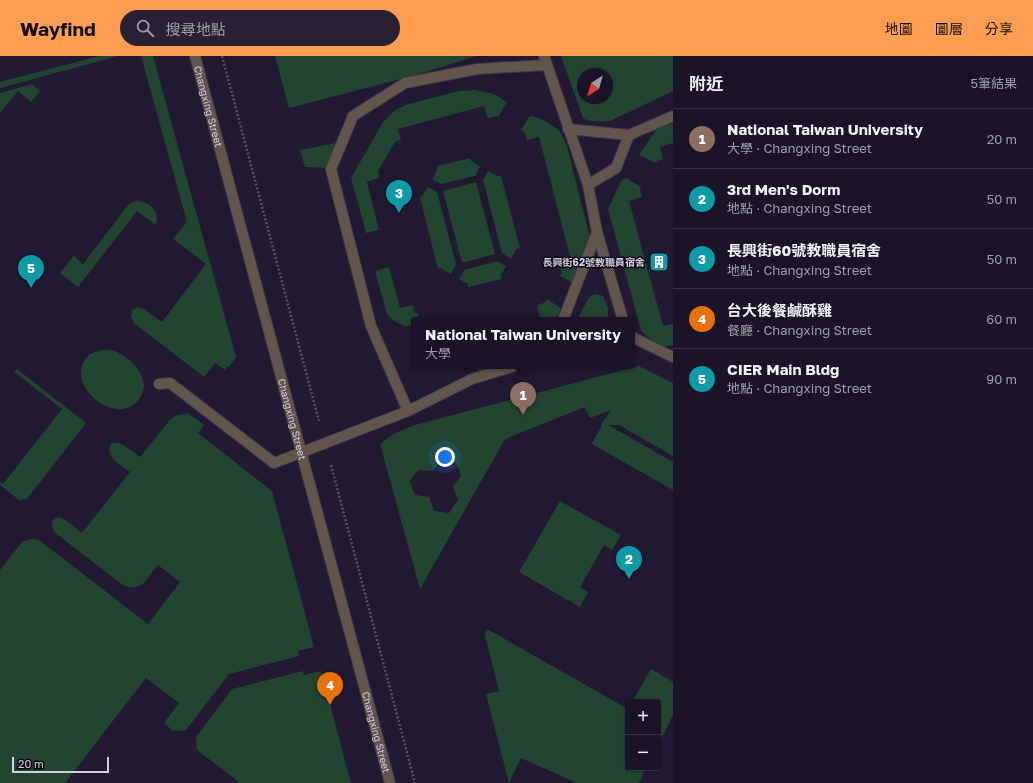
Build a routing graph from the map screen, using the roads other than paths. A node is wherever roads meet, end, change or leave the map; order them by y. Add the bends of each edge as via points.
1 (195, 56) edge
2 (545, 61) edge
3 (673, 116) edge
4 (568, 129) junction
5 (629, 135) junction
6 (588, 185) junction
7 (597, 232) junction
8 (565, 317) edge
9 (622, 317) edge
10 (635, 338) edge
11 (673, 357) edge
12 (505, 369) edge
13 (159, 384) dead end
14 (408, 411) junction
15 (302, 452) junction
16 (390, 783) edge

1 - 15 street, Changxing Street
2 - 4 street
2 - 14 street via 477,69 405,83 354,116 331,169 371,326
3 - 5 street
4 - 5 street
4 - 6 street
5 - 6 street via 616,168
6 - 7 street
7 - 8 street
7 - 9 street
10 - 11 street
12 - 14 street via 472,379
13 - 15 street via 170,383 274,463
14 - 15 street
15 - 16 street, Changxing Street

